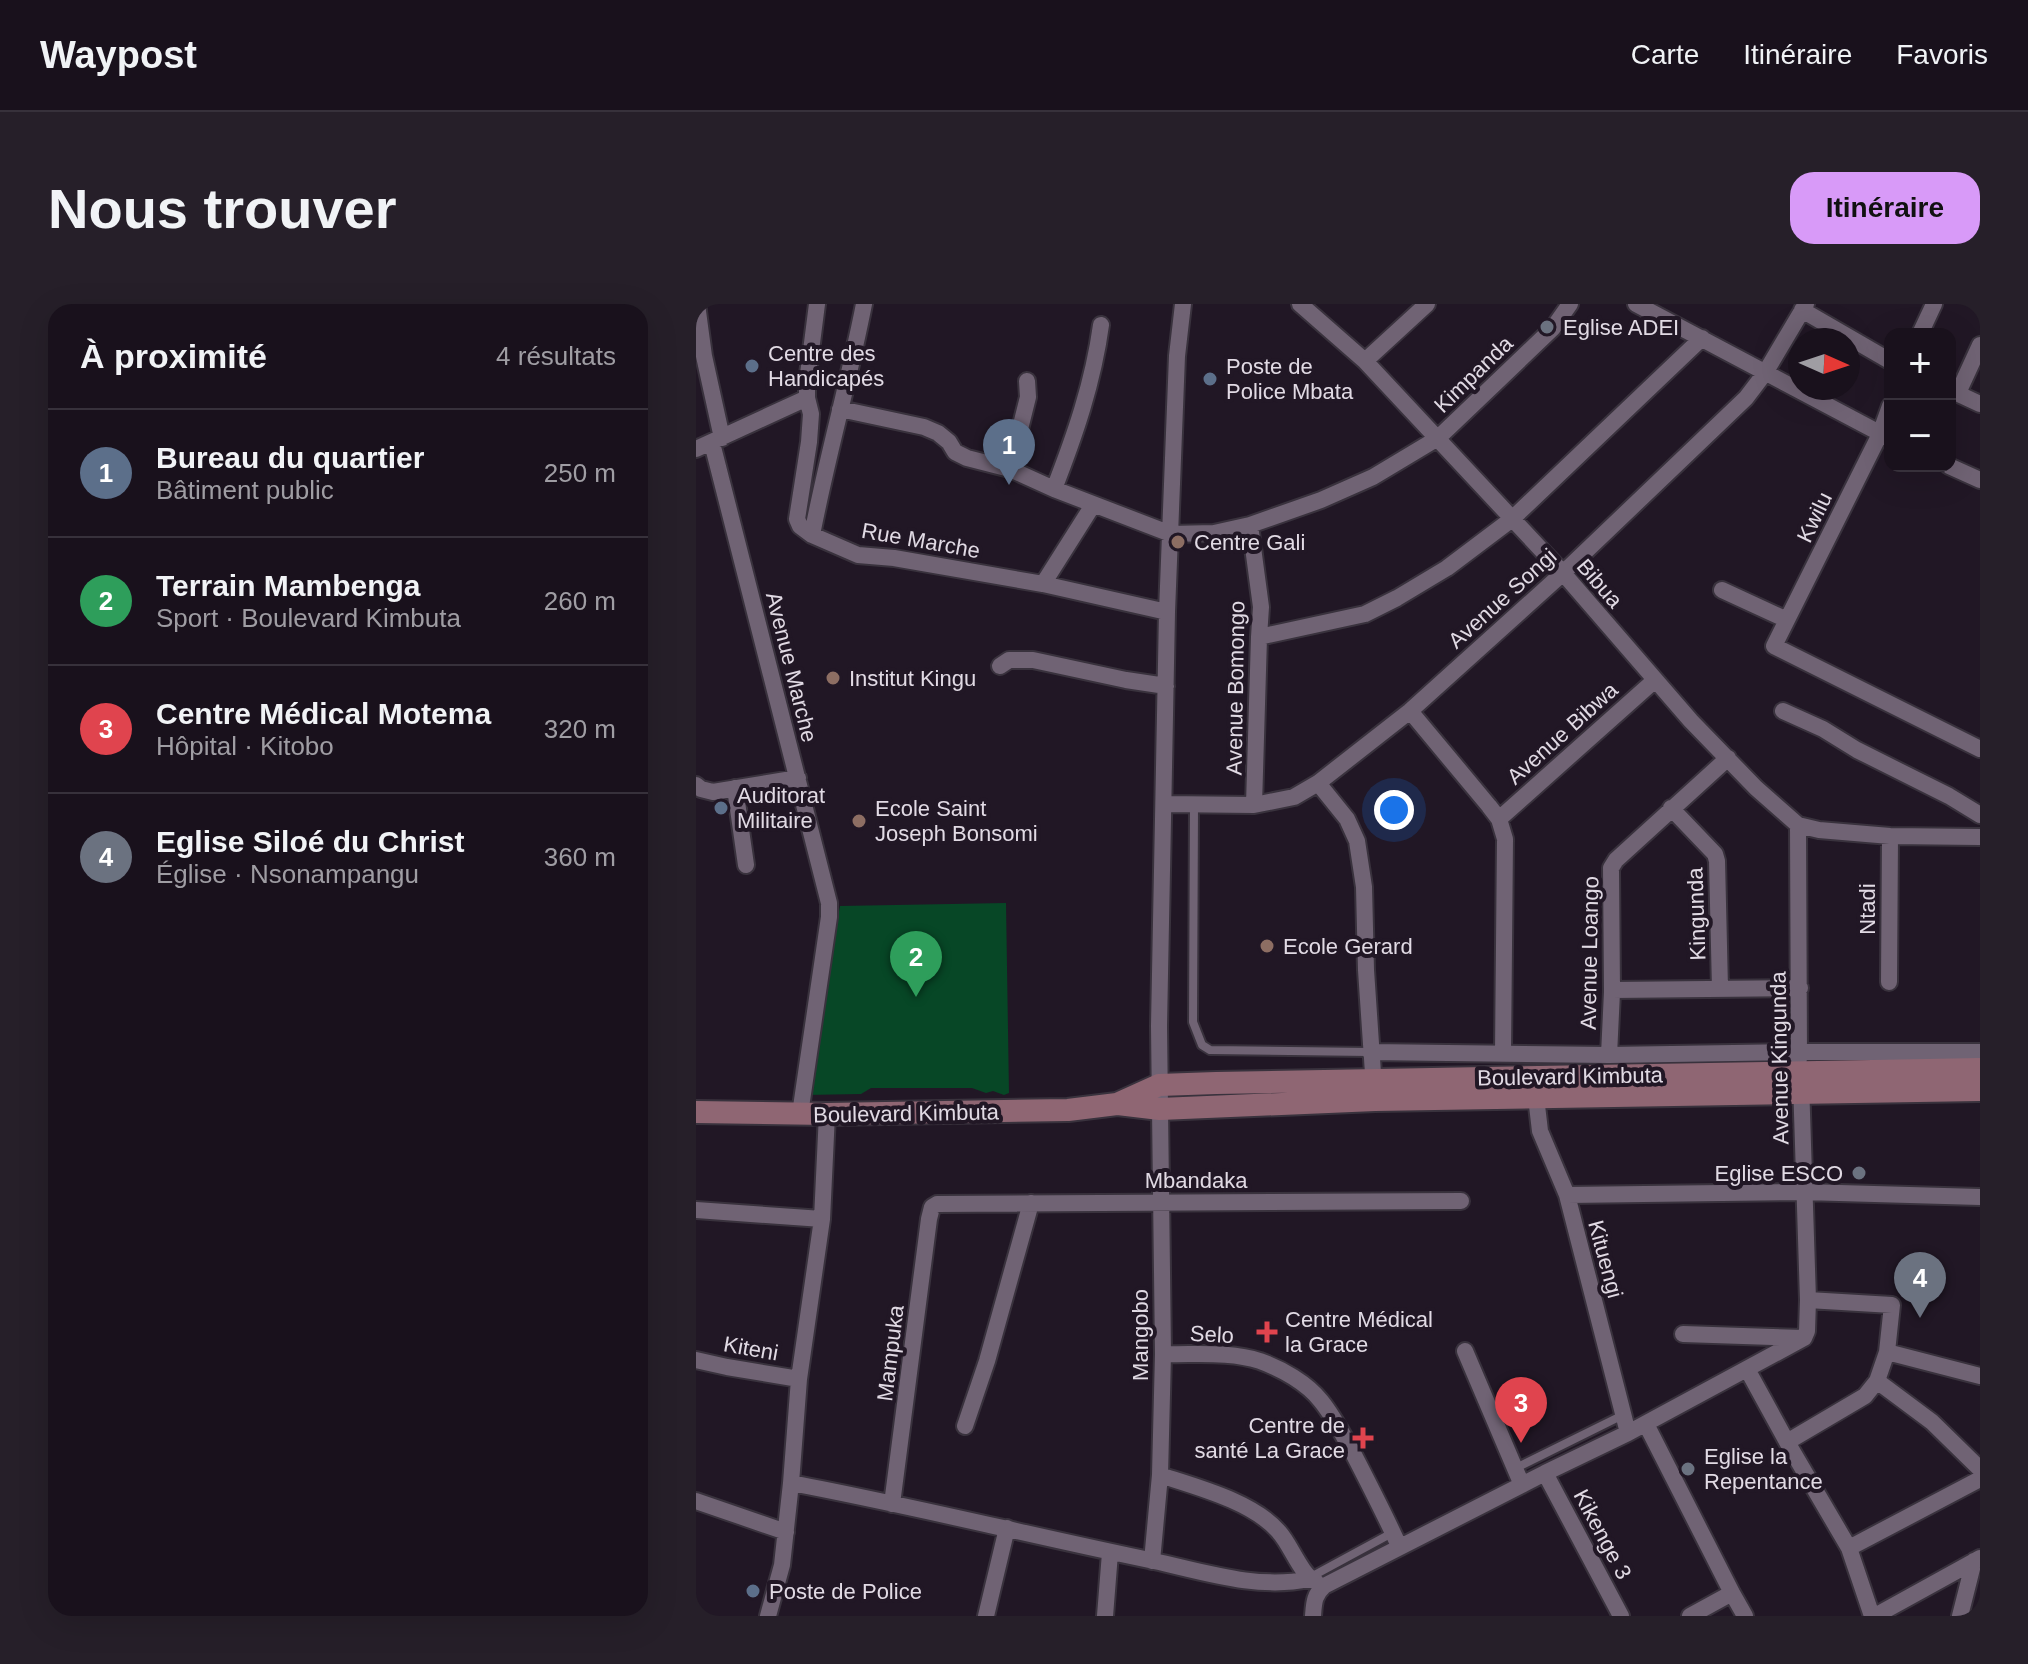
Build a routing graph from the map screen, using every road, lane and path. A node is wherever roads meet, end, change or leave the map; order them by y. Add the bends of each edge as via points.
1 (697, 304) edge
2 (817, 304) edge
3 (864, 304) edge
4 (1183, 304) edge
5 (1300, 304) edge
6 (1427, 304) edge
7 (1570, 304) edge
8 (1636, 304) edge
9 (1934, 304) edge
10 (1804, 307) edge
11 (1415, 310) edge
12 (1101, 325) dead end
13 (1923, 328) edge
14 (1702, 338) junction
15 (1980, 345) edge
16 (1884, 357) edge
17 (1365, 361) junction
18 (1765, 373) junction
19 (1027, 381) dead end
20 (1956, 388) edge
21 (1956, 393) edge
22 (807, 398) junction
23 (1980, 404) edge
24 (840, 409) junction
25 (1884, 435) edge
26 (1438, 438) junction
27 (1884, 438) edge
28 (710, 443) edge
29 (1010, 469) junction
30 (1956, 469) edge
31 (1980, 480) edge
32 (1054, 489) junction
33 (1093, 505) junction
34 (1512, 519) junction
35 (1250, 525) junction
36 (1171, 534) junction
37 (812, 535) junction
38 (1563, 573) junction
39 (1043, 584) junction
40 (1722, 590) dead end
41 (1167, 612) junction
42 (1787, 620) junction
43 (1259, 637) junction
44 (1000, 666) dead end
45 (1655, 680) junction
46 (1166, 686) junction
47 (1410, 711) junction
48 (1783, 711) dead end
49 (1980, 749) edge
50 (1728, 758) junction
51 (798, 778) junction
52 (1318, 783) junction
53 (696, 785) edge
54 (735, 788) junction
55 (1164, 804) junction
56 (1194, 805) junction
57 (1254, 805) junction
58 (1671, 808) junction
59 (1980, 815) edge
60 (1499, 819) junction
61 (1798, 825) junction
62 (1890, 836) junction
63 (1980, 837) edge
64 (746, 865) dead end
65 (1889, 982) dead end
66 (1800, 988) junction
67 (1720, 989) junction
68 (1612, 990) junction
69 (1370, 1052) junction
70 (1980, 1052) edge
71 (1503, 1053) junction
72 (1609, 1055) junction
73 (1980, 1069) edge
74 (1800, 1072) junction
75 (1159, 1085) junction
76 (1374, 1089) junction
77 (1980, 1090) edge
78 (1536, 1097) junction
79 (1117, 1104) junction
80 (1160, 1109) junction
81 (696, 1112) edge
82 (800, 1114) junction
83 (827, 1114) junction
84 (1804, 1192) junction
85 (1567, 1195) junction
86 (1980, 1197) edge
87 (1461, 1201) dead end
88 (1161, 1202) junction
89 (1031, 1203) junction
90 (932, 1207) joint
91 (696, 1210) edge
92 (822, 1219) junction
93 (1808, 1300) junction
94 (1683, 1334) dead end
95 (1804, 1338) junction
96 (1465, 1351) dead end
97 (1887, 1352) junction
98 (1163, 1354) junction
99 (696, 1360) edge
100 (1747, 1369) junction
101 (1980, 1376) edge
102 (799, 1379) junction
103 (1877, 1381) junction
104 (1624, 1415) junction
105 (1646, 1424) junction
106 (965, 1426) dead end
107 (1628, 1433) junction
108 (1787, 1442) junction
109 (1516, 1468) junction
110 (1980, 1469) edge
111 (1545, 1473) junction
112 (1160, 1475) junction
113 (1980, 1479) edge
114 (791, 1483) junction
115 (1522, 1485) junction
116 (696, 1501) edge
117 (892, 1504) junction
118 (1007, 1528) junction
119 (786, 1532) junction
120 (1396, 1539) junction
121 (1849, 1548) junction
122 (1110, 1553) junction
123 (1977, 1559) edge
124 (1152, 1561) junction
125 (1317, 1582) junction
126 (1732, 1593) junction
127 (768, 1616) edge
128 (986, 1616) edge
129 (1105, 1616) edge
130 (1313, 1616) edge
131 (1621, 1616) edge
132 (1690, 1616) edge
133 (1745, 1616) edge
134 (1874, 1616) edge
135 (1960, 1616) edge

1 - 28 street, Avenue Marche
2 - 22 street
3 - 24 street
4 - 36 street, Mangobo
5 - 17 street, Bibua
6 - 11 street
7 - 26 street, Kimpanda via 1553,328
8 - 14 street
9 - 13 street
10 - 16 street
10 - 18 street
11 - 17 street
12 - 32 street via 1091,384
14 - 18 street
14 - 34 street
15 - 20 street
17 - 26 street, Bibua
18 - 25 street
18 - 38 street, Avenue Songi via 1746,398
19 - 29 street via 1028,397
21 - 23 street
22 - 28 street
22 - 37 street via 809,442 797,519
24 - 29 street via 924,427 967,458
24 - 37 street
26 - 34 street, Bibua
26 - 35 street, Kimpanda via 1373,477
27 - 42 street, Kwilu
28 - 51 street, Avenue Marche
29 - 32 street
30 - 31 street
32 - 33 street
33 - 36 street
33 - 39 street
34 - 38 street, Bibua
34 - 43 street via 1447,568 1365,614
35 - 36 street, Kimpanda
35 - 43 street, Avenue Bomongo via 1261,607
36 - 41 street, Mangobo
37 - 39 street, Rue Marche via 858,555
38 - 45 street, Bibua
38 - 47 street, Avenue Songi
39 - 41 street, Rue Marche
40 - 42 street
41 - 46 street, Mangobo
42 - 49 street, Kwilu via 1774,646
43 - 57 street, Avenue Bomongo
44 - 46 street via 1009,660 1033,660
45 - 50 street, Bibua
45 - 60 street, Avenue Bibwa
46 - 55 street, Mangobo
47 - 52 street, Avenue Songi
47 - 60 street
48 - 59 street
50 - 58 street, Avenue Loango
50 - 61 street, Bibua
51 - 54 street
51 - 82 street, Avenue Marche via 829,903
52 - 57 street, Avenue Songi via 1294,797
52 - 69 street via 1357,841 1364,887
53 - 54 street via 713,792
54 - 64 street
55 - 56 street, Avenue Songi
55 - 75 street, Mangobo
56 - 57 street, Avenue Songi
56 - 69 lane via 1193,1022 1202,1045 1210,1050
58 - 67 street, Kingunda via 1717,861
58 - 68 street, Avenue Loango via 1611,868
60 - 71 street via 1505,839
61 - 62 street
61 - 66 street, Avenue Kingunda
62 - 63 street
62 - 65 street, Ntadi
66 - 67 street, Kingunda
66 - 74 street, Avenue Kingunda
67 - 68 street, Kingunda
68 - 72 street, Avenue Loango
69 - 71 street
69 - 76 street
70 - 74 street
71 - 72 street
72 - 74 street
73 - 74 street, Boulevard Kimbuta
74 - 76 street, Boulevard Kimbuta
74 - 77 street, Boulevard Kimbuta
74 - 78 street, Boulevard Kimbuta
74 - 84 street, Avenue Kingunda
75 - 76 street, Boulevard Kimbuta
75 - 79 street
75 - 80 street, Mangobo
76 - 78 street, Boulevard Kimbuta
76 - 80 street, Boulevard Kimbuta
78 - 85 street, Kituengi via 1540,1131
79 - 80 street, Boulevard Kimbuta
79 - 83 street, Boulevard Kimbuta via 1068,1110
80 - 88 street, Mangobo
81 - 82 street, Boulevard Kimbuta
82 - 83 street, Boulevard Kimbuta
83 - 92 street
84 - 85 street
84 - 86 street
84 - 93 street, Avenue Kingunda
85 - 104 street, Kituengi
87 - 88 street, Mbandaka
88 - 89 street, Mbandaka
88 - 98 street, Mangobo
89 - 90 street, Mbandaka
89 - 106 street
90 - 117 street, Mampuka
91 - 92 street
92 - 102 street
93 - 95 street, Avenue Kingunda
93 - 97 street via 1892,1305
94 - 95 street
95 - 100 street
96 - 109 street
97 - 101 street
97 - 103 street
98 - 112 street, Mangobo
98 - 120 street, Selo via 1261,1361 1303,1384 1337,1424
99 - 102 street, Kiteni
100 - 105 street
100 - 108 street
102 - 114 street
103 - 108 street via 1865,1396
103 - 110 street via 1932,1422
104 - 107 street, Kituengi
104 - 109 lane
105 - 107 street
105 - 126 street
107 - 111 street
108 - 121 street
109 - 115 street
111 - 115 street
111 - 131 street, Kikenge 3
112 - 124 street, Mangobo
112 - 125 street via 1261,1515
113 - 121 street
114 - 117 street
114 - 119 street
115 - 120 street
116 - 119 street
117 - 118 street
118 - 122 street
118 - 128 street
119 - 127 street
120 - 125 street
121 - 134 street
122 - 124 street
122 - 129 street
123 - 134 street
123 - 135 street
124 - 125 street via 1265,1582
125 - 130 street
126 - 132 street
126 - 133 street

